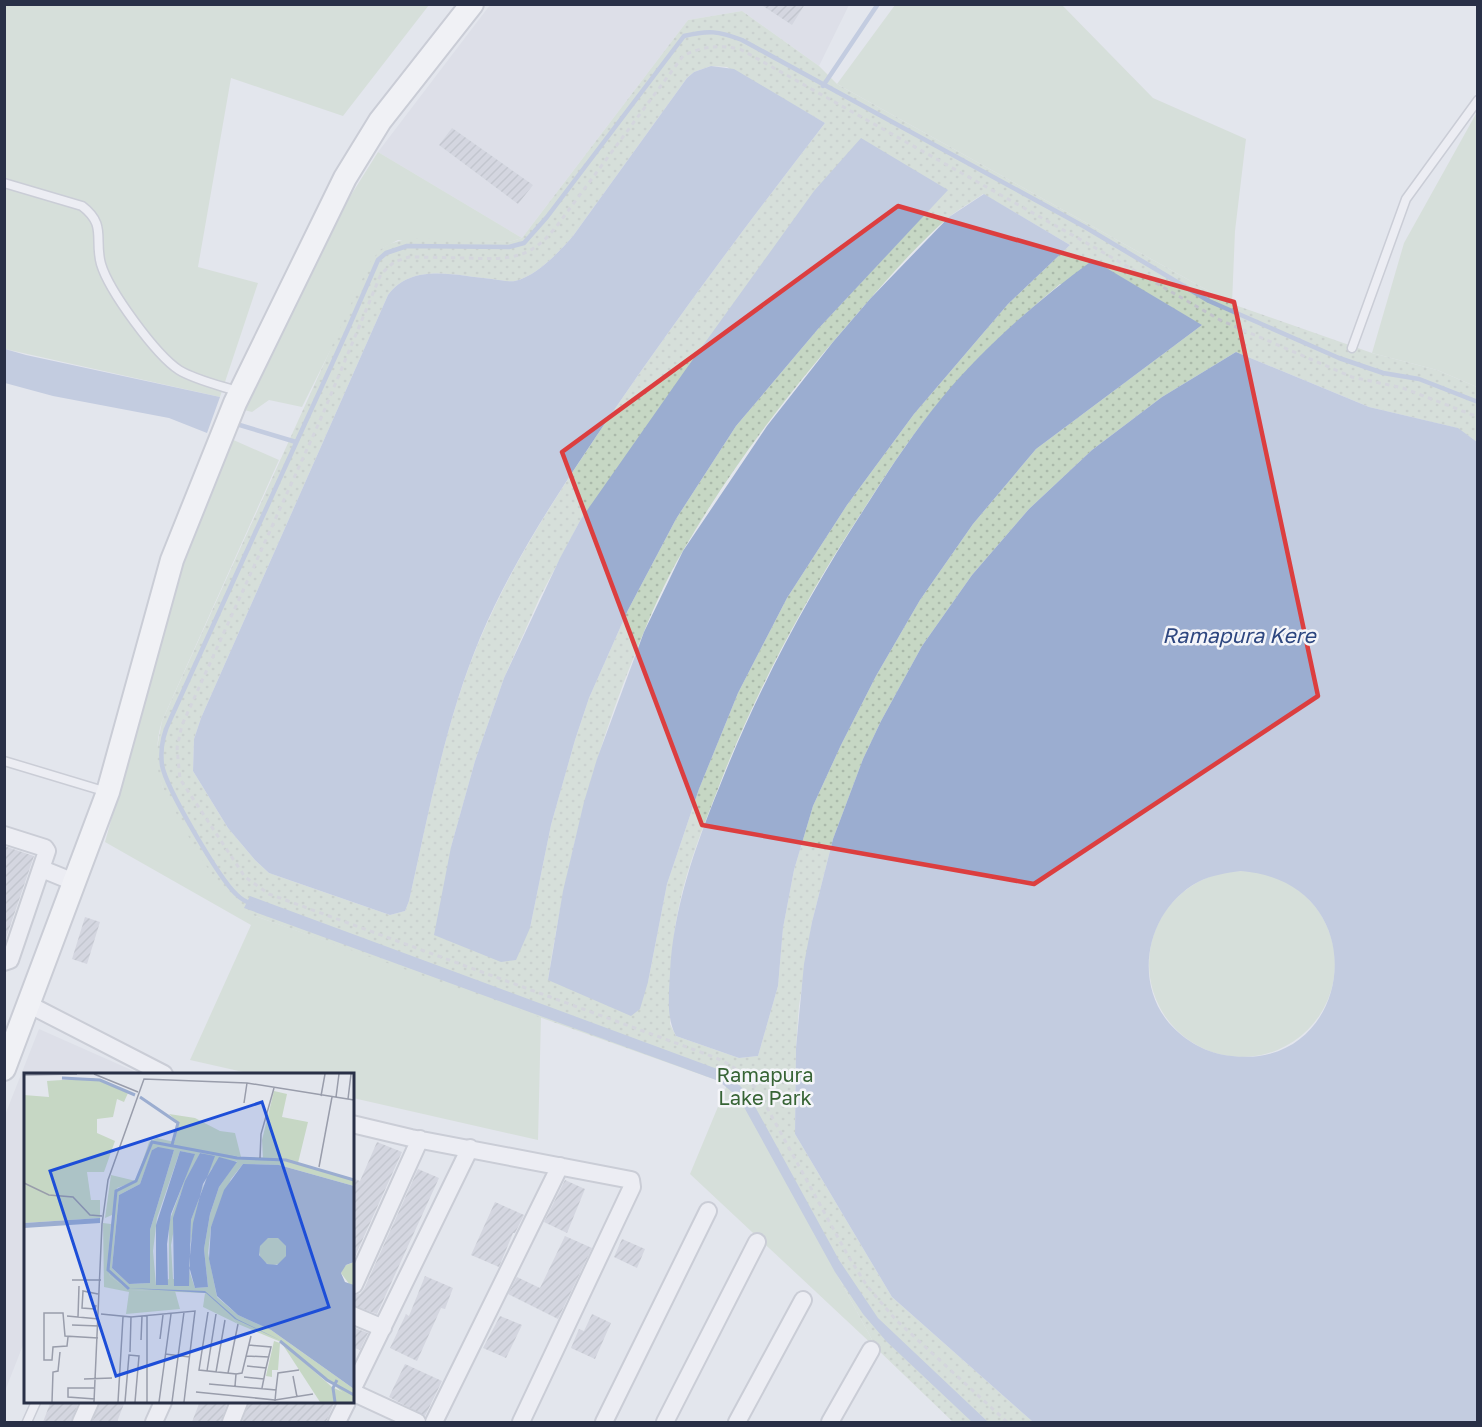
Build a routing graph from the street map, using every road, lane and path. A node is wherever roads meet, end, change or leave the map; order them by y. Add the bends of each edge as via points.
1 (472, 4) edge
2 (1478, 100) edge
3 (4, 183) edge
4 (1352, 348) dead end
5 (238, 398) junction
6 (1478, 417) edge
7 (4, 760) edge
8 (108, 792) junction
9 (4, 835) edge
10 (42, 869) junction
11 (75, 882) junction
12 (4, 962) edge
13 (28, 1005) junction
14 (11, 1033) edge
15 (4, 1069) edge
16 (162, 1073) edge
17 (354, 1124) edge
18 (420, 1139) junction
19 (470, 1148) junction
20 (560, 1166) junction
21 (708, 1211) dead end
22 (757, 1242) dead end
23 (354, 1285) edge
24 (803, 1300) dead end
25 (354, 1316) edge
26 (383, 1328) junction
27 (871, 1350) dead end
28 (354, 1386) edge
29 (35, 1403) edge
30 (89, 1403) edge
31 (162, 1403) edge
32 (238, 1403) edge
33 (346, 1403) edge
34 (27, 1422) edge
35 (81, 1422) edge
36 (154, 1422) edge
37 (231, 1422) edge
38 (338, 1422) edge
39 (417, 1422) edge
40 (434, 1422) edge
41 (520, 1422) edge
42 (604, 1422) edge
43 (665, 1422) edge
44 (737, 1422) edge
45 (830, 1422) edge
46 (1006, 1422) edge

1 - 5 main road via 380,122 345,178
2 - 4 lane via 1406,199
3 - 5 lane via 82,206 92,214 99,226 101,263 118,301 165,359 180,371
5 - 8 main road via 172,560
6 - 46 path via 1411,391 1352,376 1220,320 740,49 715,46 683,56 560,224 537,246 504,260 401,258 381,274 322,416 182,725 177,748 180,779 244,877 269,894 735,1068 759,1093 867,1286 896,1320
7 - 8 lane
8 - 11 main road
9 - 10 street via 46,849
10 - 11 street
10 - 12 street via 10,960
11 - 13 main road
13 - 14 main road
13 - 16 street
14 - 15 main road
17 - 18 street
18 - 19 street
18 - 23 street
19 - 20 street
19 - 26 street
20 - 40 street
20 - 41 street via 628,1178 632,1186
21 - 42 street
22 - 43 street
24 - 44 street
25 - 26 street
26 - 28 street
27 - 45 street
28 - 39 street
29 - 34 lane
30 - 35 street
31 - 36 street
32 - 37 street
33 - 38 street

